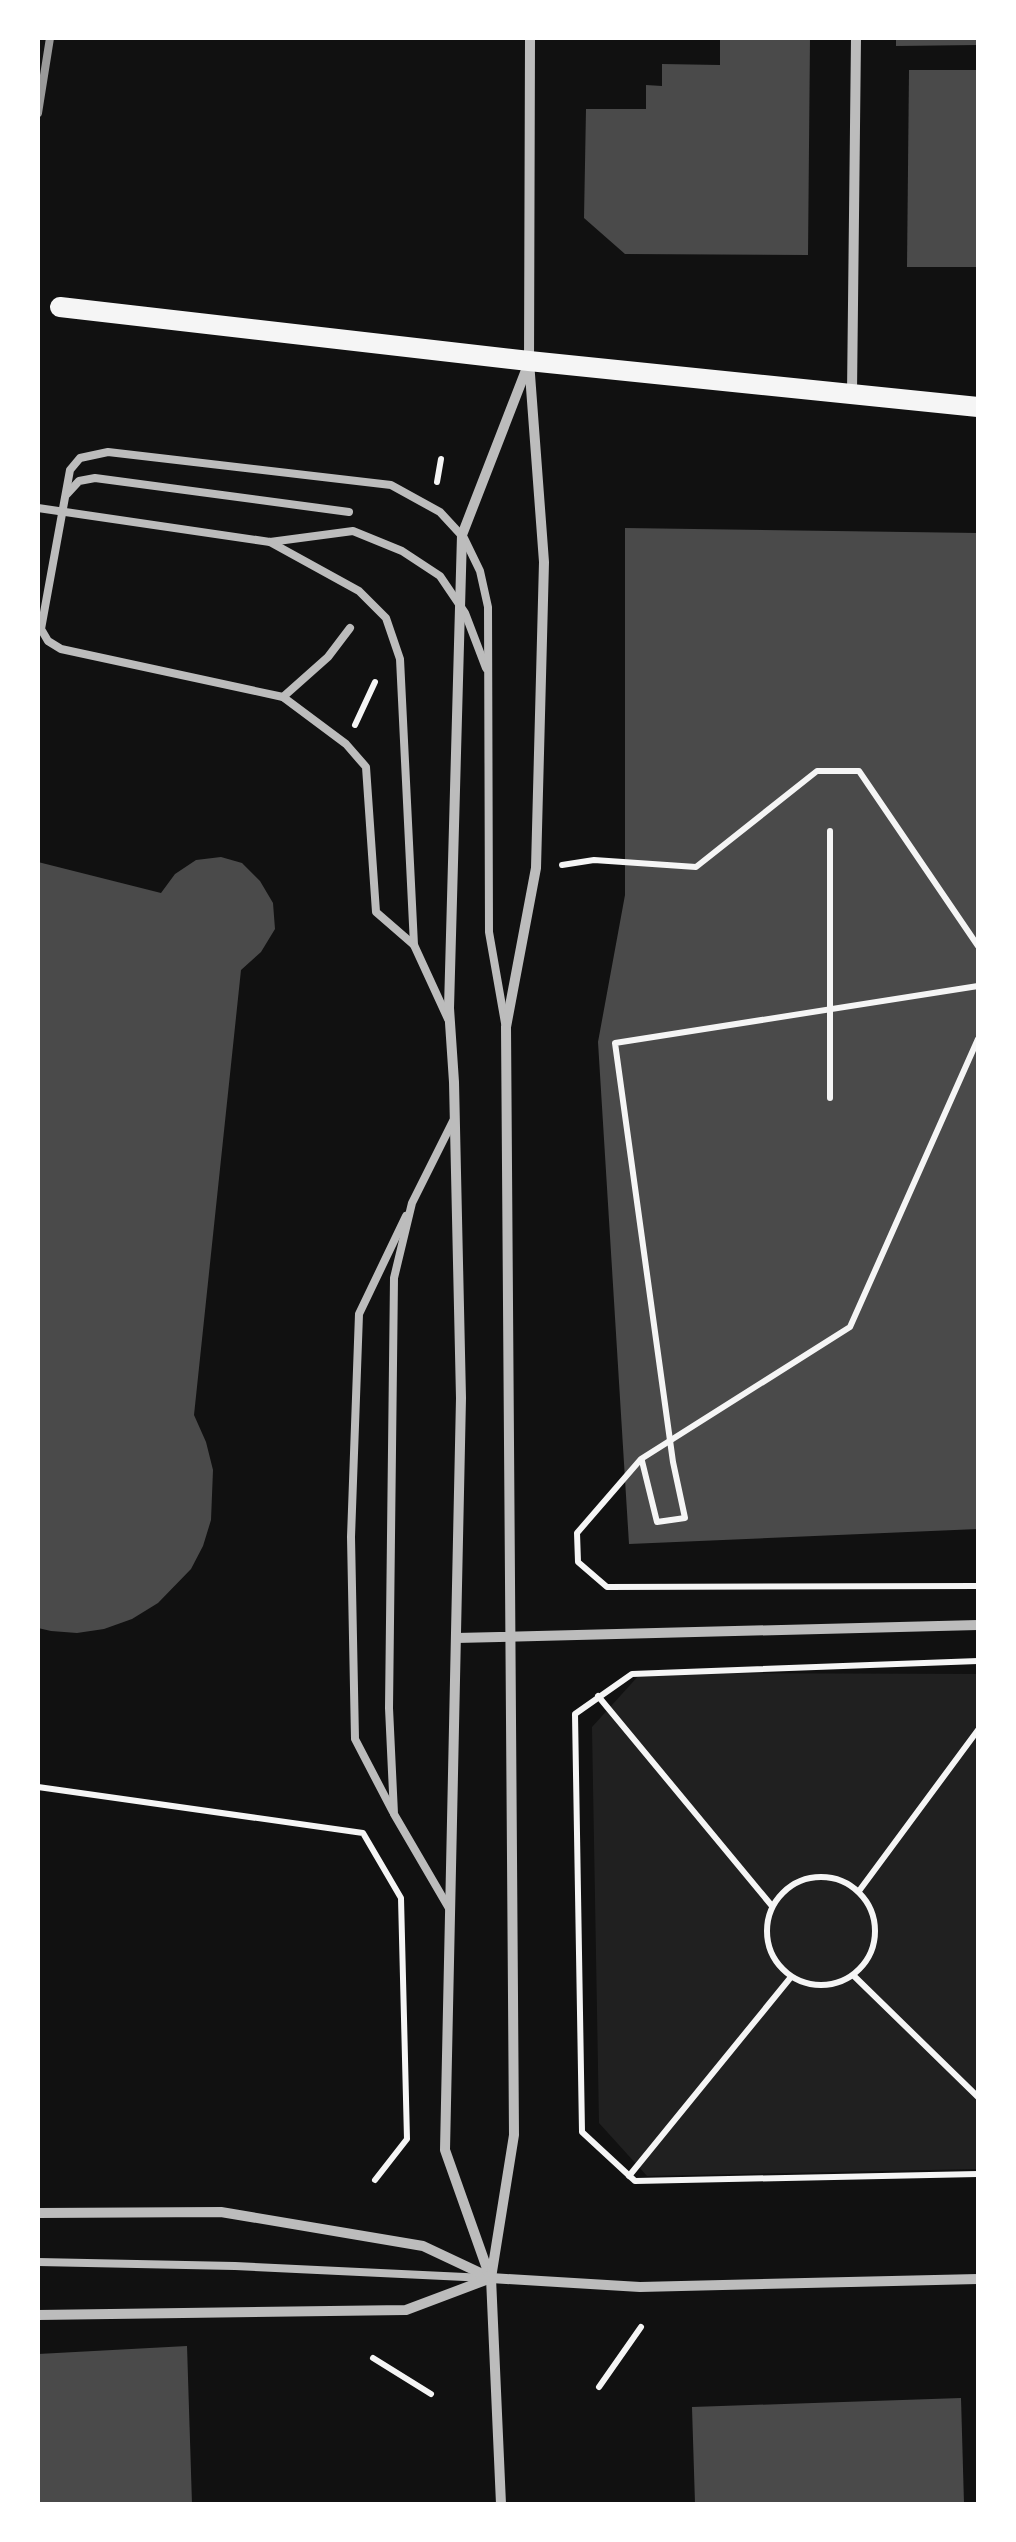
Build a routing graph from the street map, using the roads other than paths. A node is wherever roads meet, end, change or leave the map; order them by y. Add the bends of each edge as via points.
1 (530, 38) edge
2 (856, 38) edge
3 (60, 306) dead end
4 (529, 361) junction
5 (852, 394) junction
6 (978, 407) edge
7 (66, 496) junction
8 (38, 508) edge
9 (349, 512) dead end
10 (270, 542) junction
11 (350, 628) dead end
12 (488, 673) junction
13 (283, 698) junction
14 (414, 945) junction
15 (452, 1027) junction
16 (506, 1027) junction
17 (455, 1117) junction
18 (412, 1203) junction
19 (978, 1626) edge
20 (512, 1637) junction
21 (456, 1638) junction
22 (394, 1814) junction
23 (450, 1910) junction
24 (38, 2213) edge
25 (38, 2262) edge
26 (491, 2278) junction
27 (978, 2278) edge
28 (38, 2316) edge
29 (501, 2504) edge

1 - 4 street
2 - 5 street
3 - 4 main road
4 - 5 main road
4 - 15 street via 462,535
4 - 16 street via 544,562 536,868
5 - 6 main road
7 - 9 lane via 78,481 95,478
7 - 12 lane via 70,470 80,458 108,452 391,485 440,512 464,538 488,607
7 - 13 lane via 42,629 48,641
8 - 10 lane
10 - 12 lane via 353,531 402,551 440,576 466,613
10 - 14 lane via 358,591 386,618 400,659
11 - 13 lane
12 - 16 lane via 489,932
13 - 14 lane via 366,767 376,912
14 - 15 lane
15 - 17 street
16 - 20 street
17 - 18 lane
17 - 21 street via 461,1398
18 - 22 lane via 394,1278 388,1708
18 - 22 lane via 359,1314 350,1537 355,1740
19 - 20 street
20 - 21 street
20 - 26 street via 514,2135
21 - 23 street
22 - 23 lane
23 - 26 street via 445,2150
24 - 26 street via 221,2212 423,2246
25 - 26 lane
26 - 27 street via 640,2288
26 - 28 street via 406,2310
26 - 29 street

